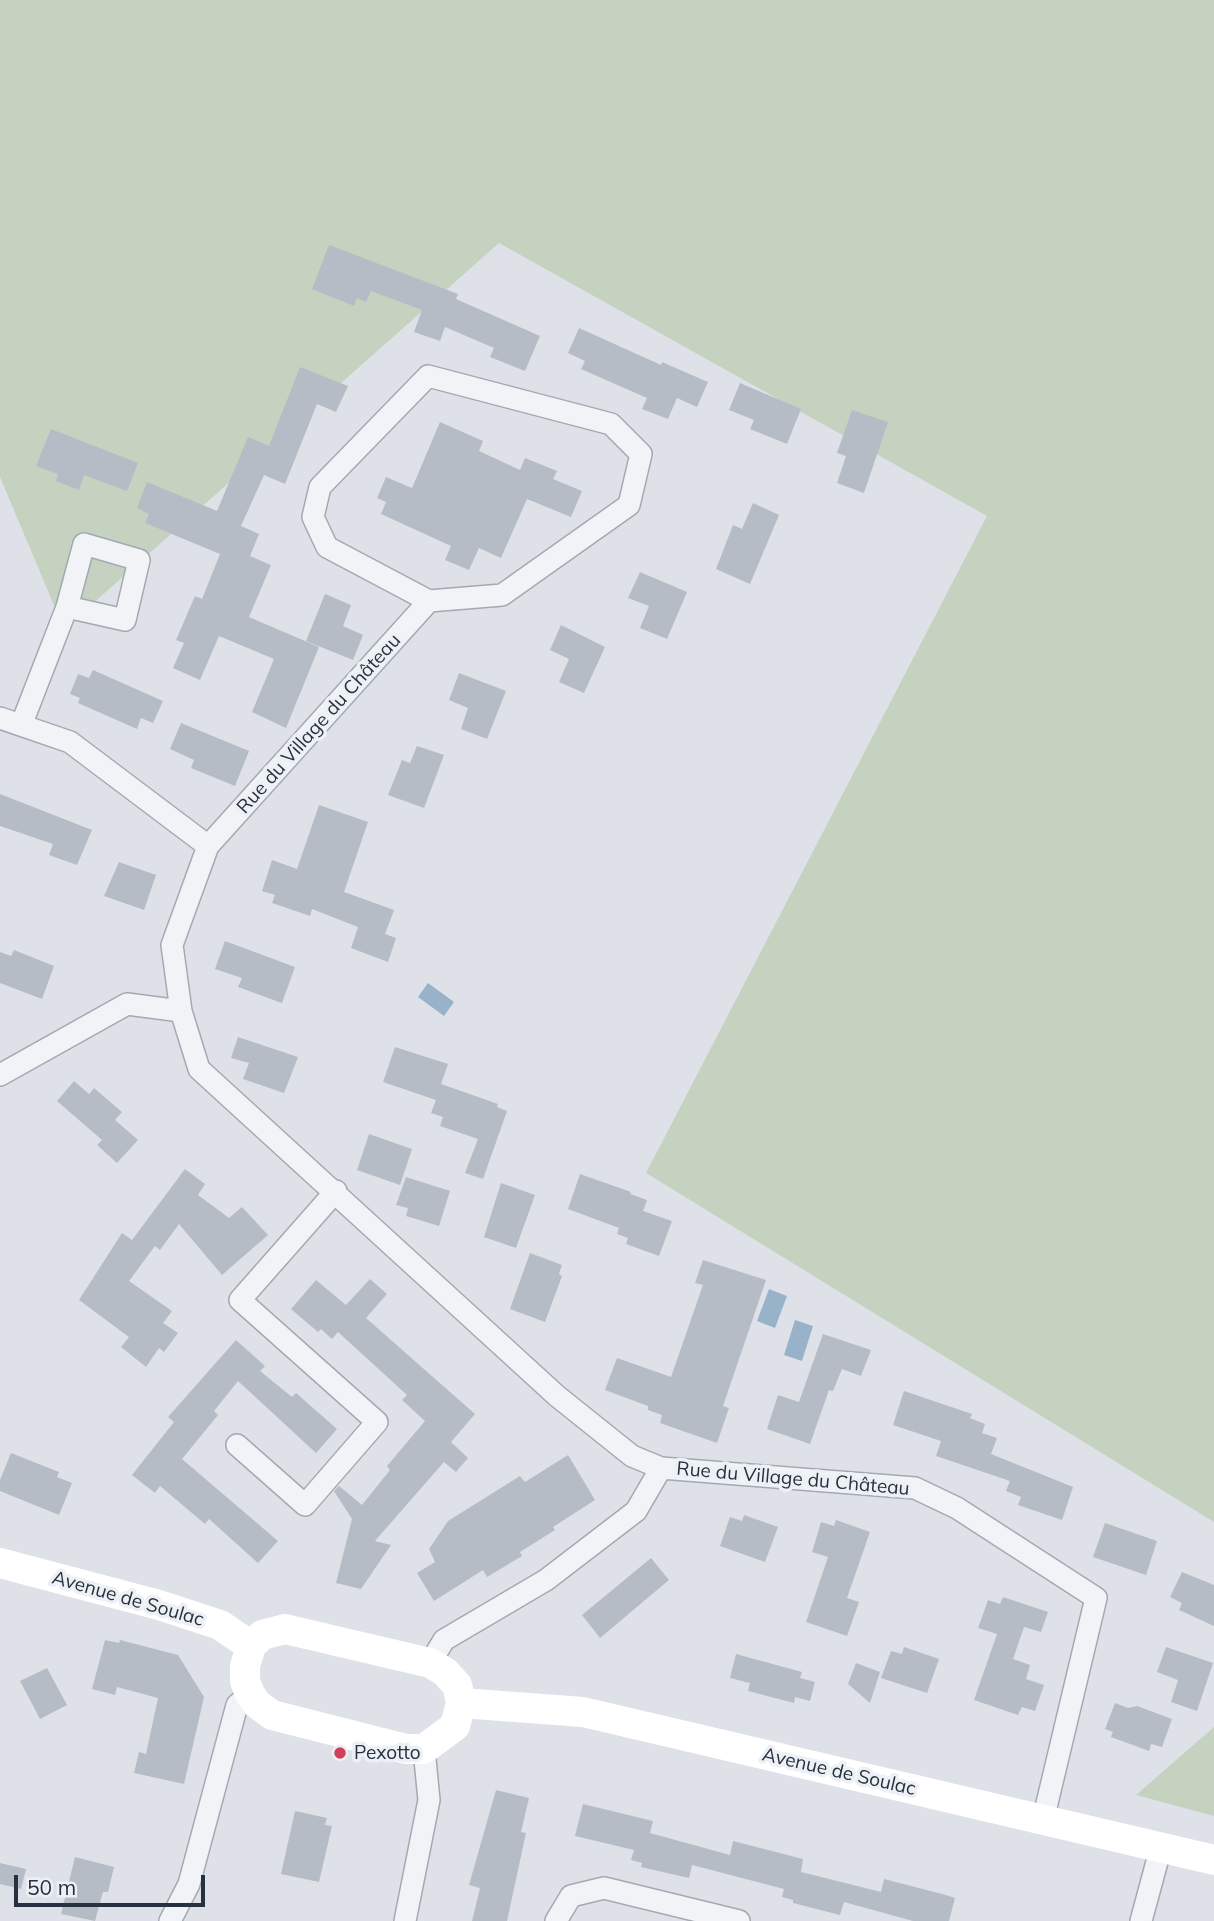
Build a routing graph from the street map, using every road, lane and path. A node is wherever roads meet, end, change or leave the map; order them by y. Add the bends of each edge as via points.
1 (429, 601) junction
2 (67, 607) dead end
3 (0, 718) edge
4 (22, 723) junction
5 (208, 846) junction
6 (181, 1011) junction
7 (0, 1075) edge
8 (336, 1191) junction
9 (237, 1445) dead end
10 (661, 1468) junction
11 (0, 1563) edge
12 (251, 1646) junction
13 (430, 1663) junction
14 (250, 1694) junction
15 (461, 1703) junction
16 (424, 1749) junction
17 (1043, 1820) junction
18 (1161, 1847) junction
19 (1214, 1860) edge
20 (170, 1921) edge
21 (404, 1921) edge
22 (556, 1921) edge
23 (739, 1921) edge
24 (1141, 1921) edge

1 - 1 street via 502,596 629,505 641,454 611,424 428,376 320,487 313,517 327,547
1 - 5 street, Rue du Village du Château
2 - 4 street
3 - 4 street
4 - 5 street via 70,742
5 - 6 street, Rue du Village du Château via 172,945
6 - 7 street via 127,1004
6 - 8 street, Rue du Village du Château via 199,1069
8 - 9 street via 240,1300 377,1422 305,1505
8 - 10 street, Rue du Village du Château via 557,1396 632,1456
10 - 13 street via 636,1511 546,1580 444,1640
10 - 17 street, Rue du Village du Château via 915,1488 957,1508 1097,1598
11 - 12 main road, Avenue de Soulac via 220,1625
12 - 13 main road via 262,1635 285,1629
12 - 14 main road via 245,1666
13 - 15 main road via 457,1685
14 - 16 main road via 272,1715 406,1749
14 - 20 street via 237,1705 189,1884
15 - 16 main road via 455,1726
15 - 17 main road, Avenue de Soulac via 583,1712
16 - 21 street via 429,1783 426,1822
17 - 18 main road, Avenue de Soulac
18 - 19 main road, Avenue de Soulac
18 - 24 street
22 - 23 street via 571,1896 604,1888

